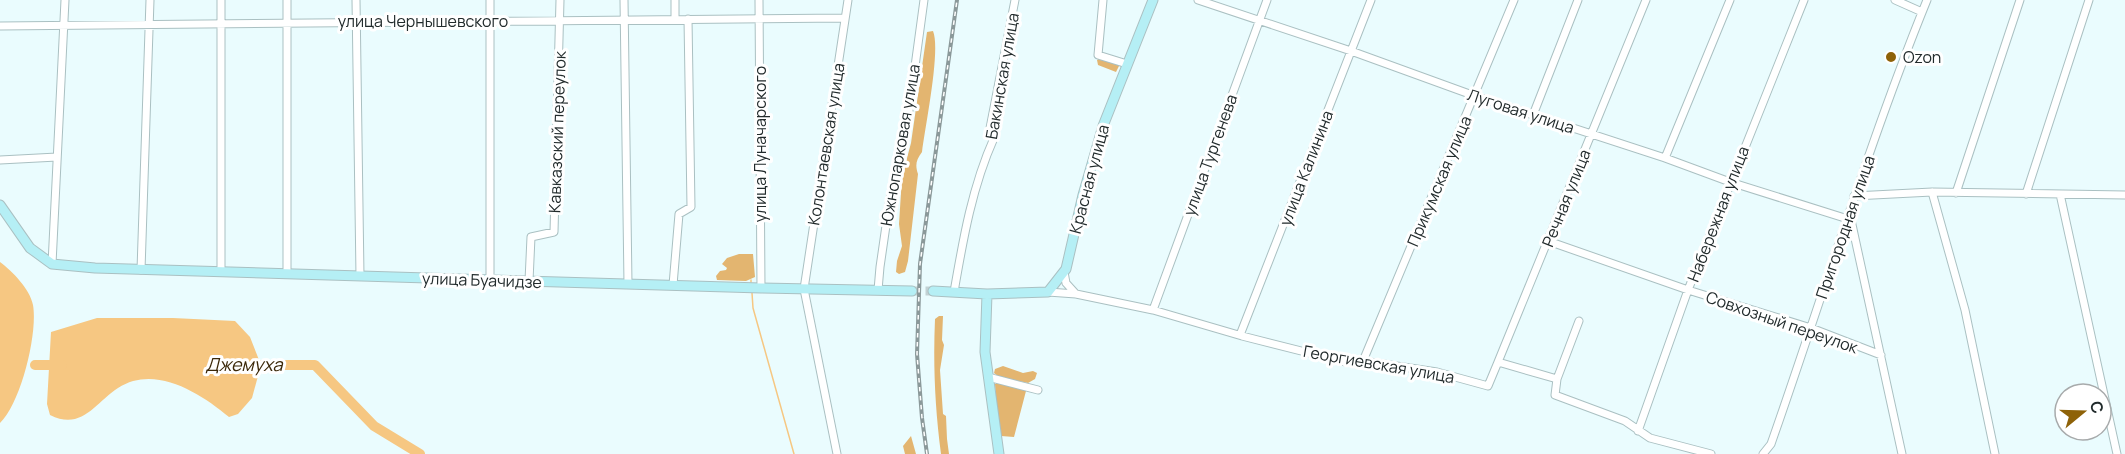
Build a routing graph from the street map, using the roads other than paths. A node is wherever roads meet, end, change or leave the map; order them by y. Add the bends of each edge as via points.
1 (65, 0) edge
2 (150, 0) edge
3 (221, 0) edge
4 (287, 0) edge
5 (356, 0) edge
6 (490, 0) edge
7 (560, 0) edge
8 (624, 0) edge
9 (675, 0) edge
10 (759, 0) edge
11 (848, 0) edge
12 (924, 0) edge
13 (1015, 0) edge
14 (1103, 0) edge
15 (1153, 0) edge
16 (1198, 0) edge
17 (1267, 0) edge
18 (1371, 0) edge
19 (1514, 0) edge
20 (1578, 0) edge
21 (1646, 0) edge
22 (1730, 0) edge
23 (1804, 0) edge
24 (1895, 0) edge
25 (1927, 0) edge
26 (2020, 0) edge
27 (2089, 0) edge
28 (1922, 12) junction
29 (759, 18) junction
30 (845, 18) junction
31 (625, 19) junction
32 (675, 19) junction
33 (688, 19) junction
34 (561, 20) junction
35 (491, 21) junction
36 (1259, 21) junction
37 (288, 22) junction
38 (356, 22) junction
39 (221, 23) junction
40 (63, 25) junction
41 (150, 25) junction
42 (0, 26) edge
43 (1351, 51) junction
44 (1128, 64) junction
45 (1475, 96) junction
46 (1533, 115) junction
47 (1592, 134) junction
48 (57, 157) junction
49 (1665, 158) junction
50 (0, 160) edge
51 (1730, 182) junction
52 (1932, 192) junction
53 (1956, 193) junction
54 (2026, 194) junction
55 (2060, 194) junction
56 (2125, 195) edge
57 (1854, 196) junction
58 (0, 206) edge
59 (1846, 218) junction
60 (1548, 241) junction
61 (52, 264) junction
62 (141, 270) junction
63 (221, 272) junction
64 (1064, 272) junction
65 (287, 274) junction
66 (360, 276) junction
67 (490, 280) junction
68 (529, 281) junction
69 (628, 284) junction
70 (673, 285) junction
71 (761, 288) junction
72 (804, 289) junction
73 (878, 290) junction
74 (1688, 290) junction
75 (912, 291) tunnel mouth
76 (933, 291) tunnel mouth
77 (954, 292) junction
78 (1048, 292) junction
79 (987, 294) junction
80 (1076, 294) junction
81 (1153, 310) junction
82 (1579, 321) dead end
83 (1811, 328) junction
84 (1240, 336) junction
85 (1881, 356) junction
86 (1364, 361) junction
87 (1498, 362) junction
88 (988, 377) junction
89 (1557, 379) junction
90 (1038, 390) dead end
91 (1638, 431) junction
92 (837, 454) edge
93 (999, 454) edge
94 (1711, 454) edge
95 (1763, 454) edge
96 (1902, 454) edge
97 (1995, 454) edge
98 (2117, 454) edge

1 - 40 street
2 - 41 street
3 - 39 street
4 - 37 street
5 - 38 street
6 - 35 street
7 - 34 street, Кавказский переулок
8 - 31 street
9 - 32 street
10 - 29 street, улица Луначарского
11 - 30 street, Колонтаевская улица
12 - 73 street, Южнопарковая улица
13 - 77 street, Бакинская улица via 990,129 994,138 963,237
14 - 44 street via 1098,55
15 - 44 street, Красная улица
16 - 36 street, Луговая улица
17 - 36 street, улица Тургенева
18 - 43 street, улица Калинина
19 - 45 street, Прикумская улица
20 - 46 street
21 - 47 street, Речная улица
22 - 49 street
23 - 51 street, Набережная улица
24 - 28 street
25 - 28 street, Пригородная улица
26 - 53 street
27 - 54 street
28 - 57 street, Пригородная улица
29 - 30 street, улица Чернышевского
29 - 33 street, улица Чернышевского
29 - 71 street, улица Луначарского
30 - 72 street, Колонтаевская улица
31 - 32 street, улица Чернышевского
31 - 34 street, улица Чернышевского
31 - 69 street
32 - 33 street, улица Чернышевского
33 - 70 street via 691,207 679,214
34 - 35 street, улица Чернышевского
34 - 68 street, Кавказский переулок via 554,232 531,237
35 - 38 street, улица Чернышевского
35 - 67 street
36 - 43 street, Луговая улица
36 - 81 street, улица Тургенева
37 - 38 street, улица Чернышевского
37 - 39 street, улица Чернышевского
37 - 65 street
38 - 66 street
39 - 41 street, улица Чернышевского
39 - 63 street
40 - 41 street, улица Чернышевского
40 - 42 street, улица Чернышевского
40 - 48 street
41 - 62 street
43 - 45 street, Луговая улица
43 - 84 street, улица Калинина
44 - 64 street, Красная улица via 1103,126
45 - 46 street, Луговая улица
45 - 86 street, Прикумская улица
46 - 47 street, Луговая улица
47 - 49 street, Луговая улица
47 - 60 street, Речная улица
48 - 50 street
48 - 61 street
49 - 51 street, Луговая улица
51 - 59 street, Луговая улица
51 - 74 street, Набережная улица
52 - 53 street
52 - 57 street
52 - 97 street via 1965,310
53 - 54 street
54 - 55 street
55 - 56 street
55 - 98 street
57 - 59 street, Пригородная улица
58 - 61 street via 30,248
59 - 83 street, Пригородная улица
59 - 85 street via 1851,220
60 - 74 street, Совхозный переулок
60 - 87 street, Речная улица
61 - 62 street, улица Буачидзе
62 - 63 street, улица Буачидзе
63 - 65 street, улица Буачидзе
64 - 78 street, Красная улица
64 - 80 street via 1066,283
65 - 66 street, улица Буачидзе
66 - 67 street, улица Буачидзе
67 - 68 street, улица Буачидзе
68 - 69 street, улица Буачидзе
69 - 70 street, улица Буачидзе
70 - 71 street, улица Буачидзе
71 - 72 street, улица Буачидзе
72 - 73 street, улица Буачидзе
72 - 92 street, Колонтаевская улица
73 - 75 street, улица Буачидзе
74 - 83 street, Совхозный переулок
74 - 91 street, Набережная улица
76 - 77 street, Георгиевская улица
77 - 79 street, Георгиевская улица
78 - 79 street, Георгиевская улица
78 - 80 street, Георгиевская улица
79 - 88 street
80 - 81 street, Георгиевская улица
81 - 84 street, Георгиевская улица
82 - 89 street
83 - 85 street, Совхозный переулок
83 - 95 street, Пригородная улица via 1771,444
84 - 86 street, Георгиевская улица via 1345,362
85 - 96 street
86 - 87 street, Георгиевская улица via 1437,372 1488,386
87 - 89 street
88 - 90 street
88 - 93 street
89 - 91 street via 1555,395 1625,421
91 - 94 street via 1650,438

